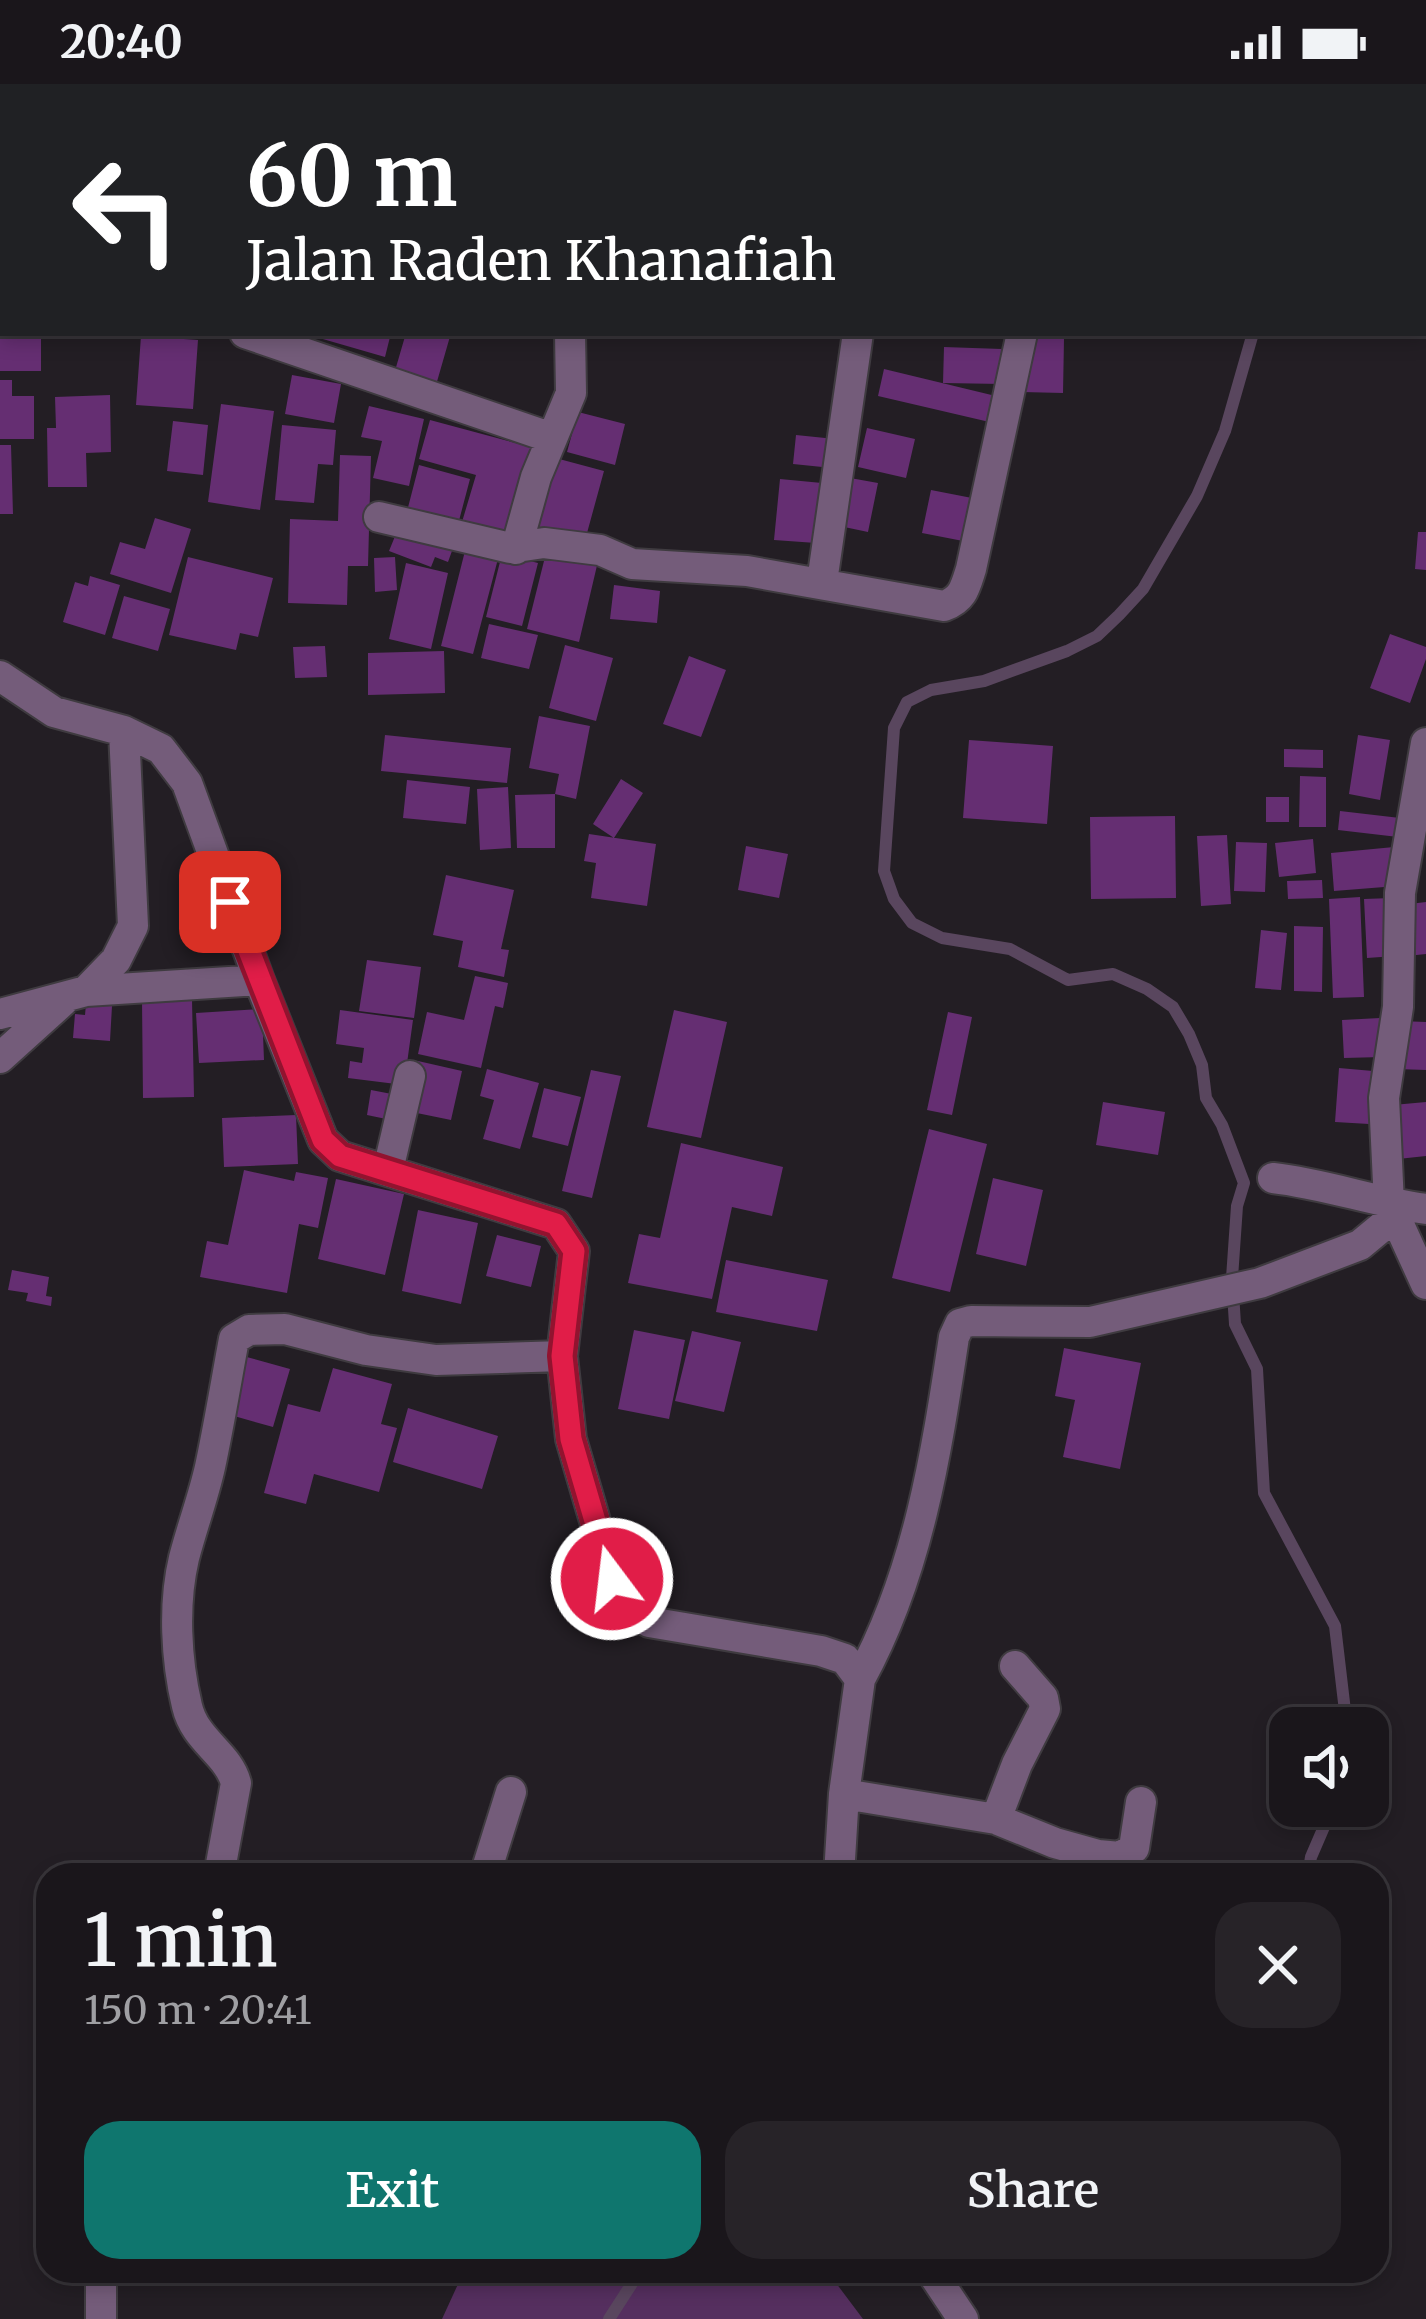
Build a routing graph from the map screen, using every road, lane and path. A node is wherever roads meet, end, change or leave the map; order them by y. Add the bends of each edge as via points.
1 (254, 336) edge
2 (570, 336) edge
3 (858, 336) edge
4 (1021, 336) edge
5 (552, 438) junction
6 (379, 517) dead end
7 (516, 549) junction
8 (822, 582) junction
9 (0, 676) edge
10 (124, 731) junction
11 (1426, 743) edge
12 (259, 980) junction
13 (77, 994) junction
14 (0, 1014) edge
15 (0, 1058) edge
16 (410, 1076) dead end
17 (388, 1170) junction
18 (1273, 1178) dead end
19 (1426, 1209) edge
20 (1392, 1210) junction
21 (1426, 1284) edge
22 (562, 1356) junction
23 (1015, 1666) dead end
24 (860, 1679) junction
25 (511, 1792) dead end
26 (844, 1793) junction
27 (1141, 1802) dead end
28 (996, 1819) junction
29 (221, 1863) edge
30 (489, 1863) edge
31 (840, 1863) edge
32 (101, 2283) edge
33 (939, 2283) edge
34 (101, 2319) edge
35 (963, 2319) edge

1 - 5 street
2 - 5 street via 571,393
3 - 8 street
4 - 8 street via 964,593 944,606
5 - 7 street
6 - 7 street
7 - 8 street via 544,543 600,550 632,564
9 - 10 street via 54,712
10 - 12 street via 161,748 187,783
10 - 13 street via 133,926 116,959
11 - 20 street via 1400,893 1398,1007 1384,1098
12 - 13 street
12 - 17 street via 323,1140 340,1156
13 - 14 street
13 - 15 street
16 - 17 street
17 - 22 street via 556,1224 574,1251
18 - 20 street via 1353,1192
19 - 20 street
20 - 21 street
20 - 24 street via 1360,1245 1261,1283 1090,1322 960,1324 927,1501 891,1617
22 - 24 street via 571,1439 612,1579 629,1607 649,1622 821,1651 845,1659
22 - 29 street via 436,1360 285,1329 234,1339 178,1617 187,1709 236,1783
23 - 28 street via 1045,1709
24 - 26 street
25 - 30 street
26 - 28 street
26 - 31 street
27 - 28 street via 1134,1848 1120,1856 1055,1843
32 - 34 street
33 - 35 street

